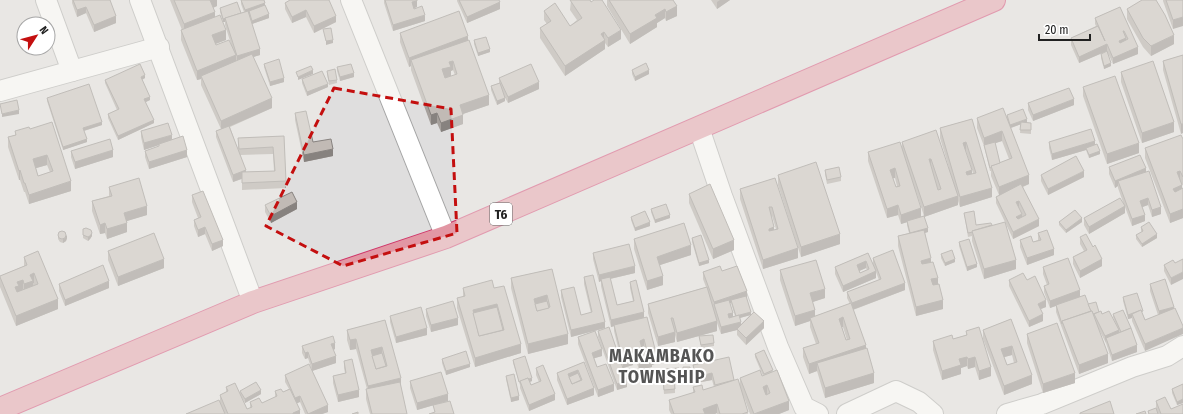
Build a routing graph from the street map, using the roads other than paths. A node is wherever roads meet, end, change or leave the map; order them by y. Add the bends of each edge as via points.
1 (46, 0) edge
2 (140, 0) edge
3 (351, 0) edge
4 (994, 0) edge
5 (159, 47) junction
6 (72, 71) junction
7 (0, 91) edge
8 (699, 128) junction
9 (446, 237) junction
10 (253, 302) junction
11 (1183, 346) edge
12 (0, 409) edge
13 (818, 414) edge
14 (847, 414) edge
15 (933, 414) edge
16 (1007, 414) edge

1 - 6 street
2 - 5 street
3 - 9 street
4 - 8 highway, T6
5 - 6 street
5 - 10 street
6 - 7 street
8 - 9 highway, T6
8 - 13 street via 778,347 804,407
9 - 10 highway, T6
10 - 12 highway, T6
11 - 16 street via 1167,356 1132,367 1042,404
14 - 15 street via 896,391 919,402

